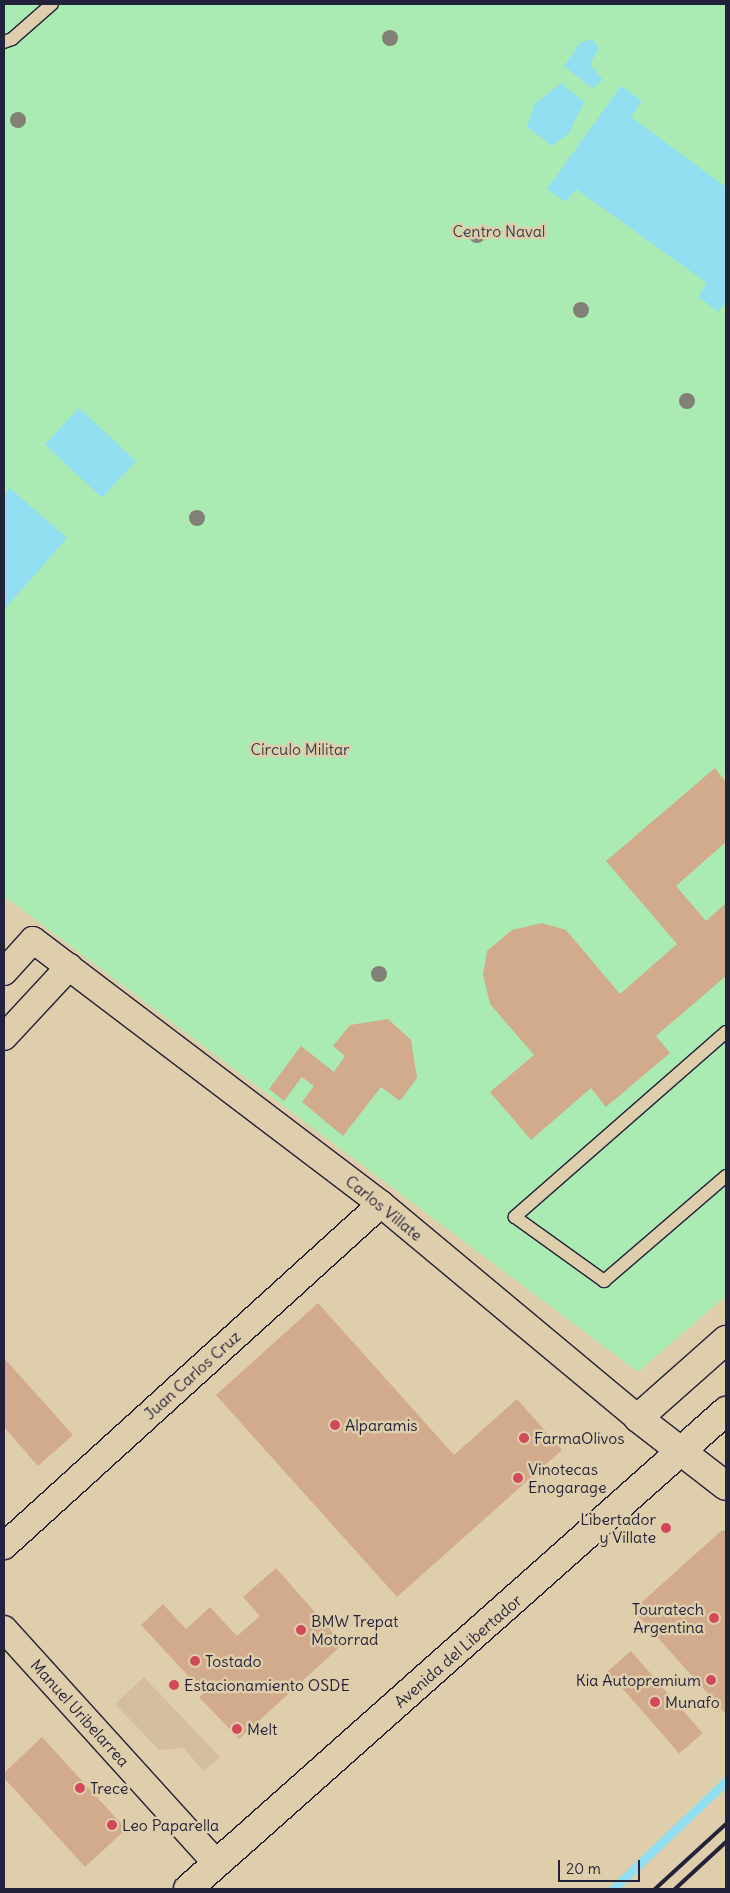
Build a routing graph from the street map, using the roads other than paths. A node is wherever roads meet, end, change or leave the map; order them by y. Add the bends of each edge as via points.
1 (52, 4) edge
2 (4, 42) edge
3 (70, 967) junction
4 (4, 972) edge
5 (726, 1032) edge
6 (4, 1037) edge
7 (726, 1176) edge
8 (381, 1204) junction
9 (726, 1340) edge
10 (726, 1411) edge
11 (638, 1418) junction
12 (681, 1453) junction
13 (726, 1486) edge
14 (4, 1546) edge
15 (4, 1629) edge
16 (217, 1864) junction
17 (188, 1889) edge

1 - 2 lane via 12,40
3 - 4 street, Carlos Villate via 33,940
3 - 6 street
3 - 8 street, Carlos Villate
5 - 7 lane via 515,1217 604,1281
8 - 11 street, Carlos Villate
8 - 14 street, Juan Carlos Cruz
9 - 11 main road
10 - 12 main road, Avenida del Libertador
11 - 12 main road, Carlos Villate
12 - 13 main road, Carlos Villate
12 - 16 main road, Avenida del Libertador
15 - 16 street, Manuel Uribelarrea
16 - 17 main road, Avenida del Libertador

